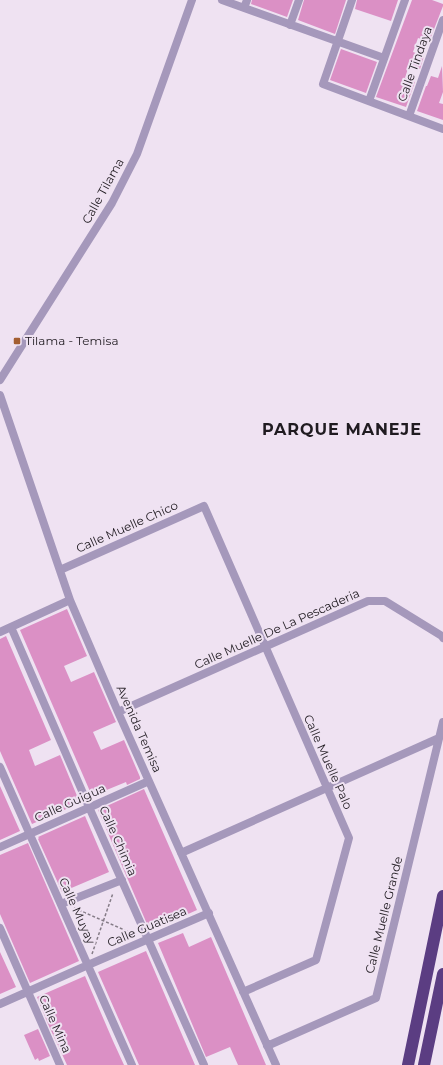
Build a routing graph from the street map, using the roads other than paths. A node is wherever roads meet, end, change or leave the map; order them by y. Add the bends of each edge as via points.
1 (192, 0) edge
2 (222, 0) edge
3 (247, 0) edge
4 (299, 0) edge
5 (352, 0) edge
6 (405, 0) edge
7 (244, 8) junction
8 (443, 20) edge
9 (290, 25) junction
10 (337, 42) junction
11 (384, 58) junction
12 (369, 100) junction
13 (409, 116) junction
14 (443, 129) edge
15 (1, 377) edge
16 (0, 395) edge
17 (204, 506) joint
18 (60, 570) junction
19 (70, 600) junction
20 (11, 627) junction
21 (0, 632) edge
22 (442, 637) edge
23 (265, 647) junction
24 (118, 712) junction
25 (443, 722) edge
26 (439, 738) junction
27 (0, 767) edge
28 (149, 781) junction
29 (326, 788) junction
30 (89, 807) junction
31 (30, 834) junction
32 (0, 848) edge
33 (181, 853) junction
34 (122, 880) junction
35 (443, 896) edge
36 (64, 903) junction
37 (209, 913) junction
38 (0, 928) edge
39 (144, 938) junction
40 (88, 965) junction
41 (443, 974) edge
42 (28, 992) junction
43 (243, 992) junction
44 (0, 1004) edge
45 (267, 1046) junction
46 (60, 1065) edge
47 (132, 1065) edge
48 (204, 1065) edge
49 (276, 1065) edge
50 (408, 1065) edge
51 (424, 1065) edge

1 - 15 street, Calle Tilama via 137,154 126,177
2 - 7 street
3 - 7 street
4 - 9 street
5 - 10 street
6 - 11 street
7 - 9 street
8 - 13 street, Calle Tindaya
9 - 10 street
10 - 11 street
10 - 12 street via 323,84
11 - 12 street
12 - 13 street
13 - 14 street
16 - 18 street, Avenida Temisa
17 - 18 street, Calle Muelle Chico
17 - 23 street, Calle Muelle Palo
18 - 19 street, Avenida Temisa
19 - 20 street
19 - 24 street, Avenida Temisa
20 - 21 street
20 - 30 street, Calle Chimia
22 - 23 street, Calle Muelle De La Pescaderia via 385,601 368,601
23 - 24 street, Calle Muelle De La Pescaderia
23 - 29 street, Calle Muelle Palo
24 - 28 street, Avenida Temisa
25 - 26 street, Calle Muelle Grande
26 - 29 street
26 - 45 street, Calle Muelle Grande via 376,998
27 - 31 street, Calle Muyay
28 - 30 street, Calle Guigua
28 - 33 street, Avenida Temisa
29 - 33 street
29 - 43 street, Calle Muelle Palo via 349,838 316,960
30 - 31 street, Calle Guigua
30 - 34 street, Calle Chimia
31 - 32 street, Calle Guigua
31 - 36 street, Calle Muyay
33 - 37 street, Avenida Temisa
34 - 36 street
34 - 39 street, Calle Chimia
35 - 50 highway
36 - 40 street, Calle Muyay
37 - 39 street, Calle Guatisea
37 - 43 street, Avenida Temisa
38 - 42 street, Calle Mina
39 - 40 street, Calle Guatisea
39 - 48 street, Calle Chimia
40 - 42 street, Calle Guatisea
40 - 47 street, Calle Muyay
41 - 51 highway
42 - 44 street, Calle Guatisea
42 - 46 street, Calle Mina
43 - 45 street, Avenida Temisa
45 - 49 street, Avenida Temisa

